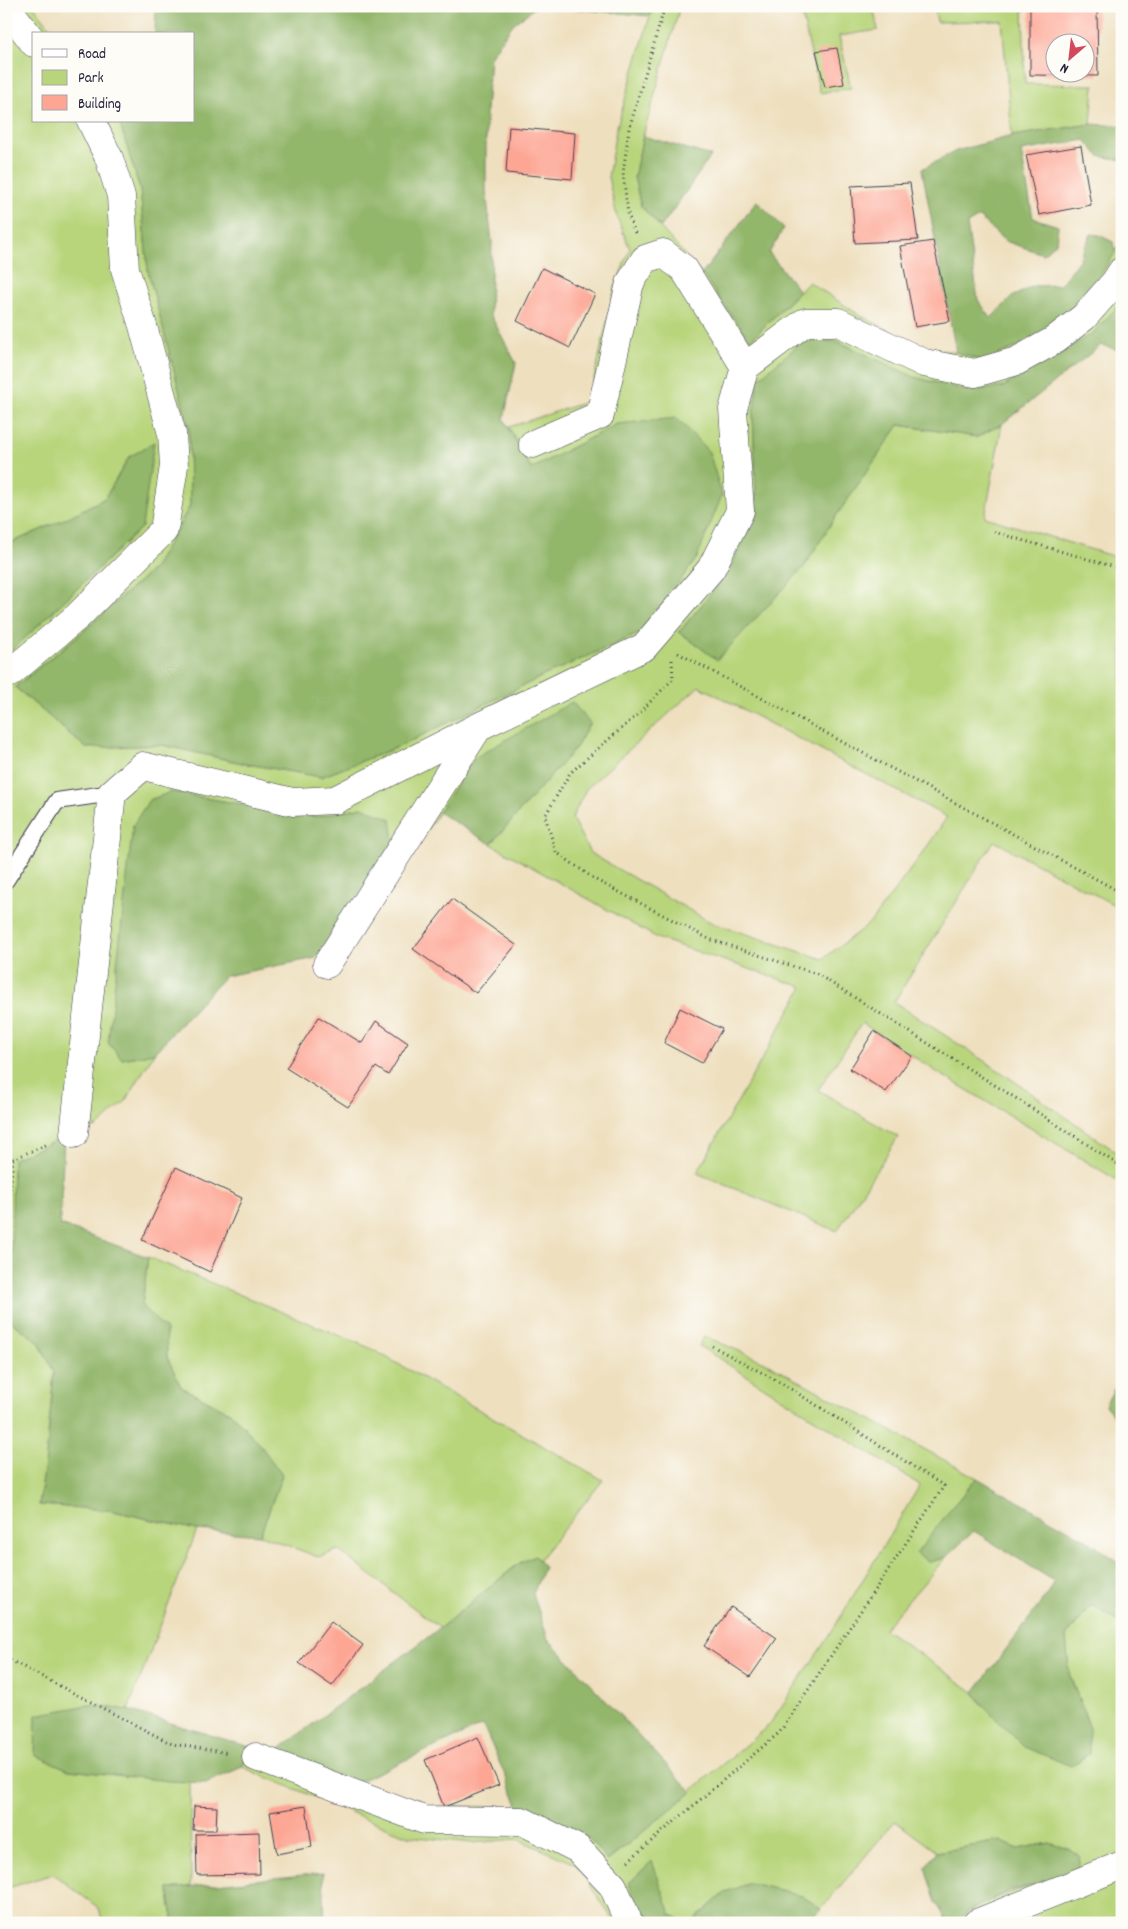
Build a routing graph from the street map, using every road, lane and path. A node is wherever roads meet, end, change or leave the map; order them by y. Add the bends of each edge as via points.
1 (6, 6) edge
2 (665, 6) edge
3 (32, 40) edge
4 (91, 122) edge
5 (645, 259) junction
6 (1122, 271) edge
7 (744, 367) junction
8 (533, 444) dead end
9 (994, 532) dead end
10 (1122, 569) edge
11 (665, 640) junction
12 (10, 673) dead end
13 (478, 727) junction
14 (112, 793) junction
15 (6, 880) edge
16 (1122, 893) edge
17 (327, 964) dead end
18 (74, 1134) joint
19 (1122, 1168) edge
20 (6, 1234) edge
21 (712, 1346) dead end
22 (6, 1658) edge
23 (256, 1757) joint
24 (1122, 1865) edge
25 (606, 1879) junction
26 (629, 1923) edge
27 (977, 1923) edge

1 - 3 street
2 - 5 path via 629,129 623,173 628,214
4 - 12 street via 109,158 121,196 125,269 172,434 174,466 164,530 78,616
5 - 7 street via 663,253 684,269
5 - 8 street via 630,283 600,416
6 - 7 street via 1084,317 1053,341 1017,361 975,373 924,363 838,322 805,322
7 - 11 street via 733,409 740,511 711,569
9 - 10 path
11 - 13 street via 644,647
11 - 16 path
11 - 19 path via 673,679 570,773 545,816 556,852 596,880 708,939 817,974
13 - 14 street via 335,800 293,802 143,766
13 - 17 street
14 - 15 lane via 57,801
14 - 18 street
18 - 20 path via 13,1159
21 - 25 path via 783,1384 944,1486 780,1732
22 - 23 path via 172,1744
23 - 25 street via 424,1820 522,1821 578,1849
24 - 27 street
25 - 26 street via 613,1886

